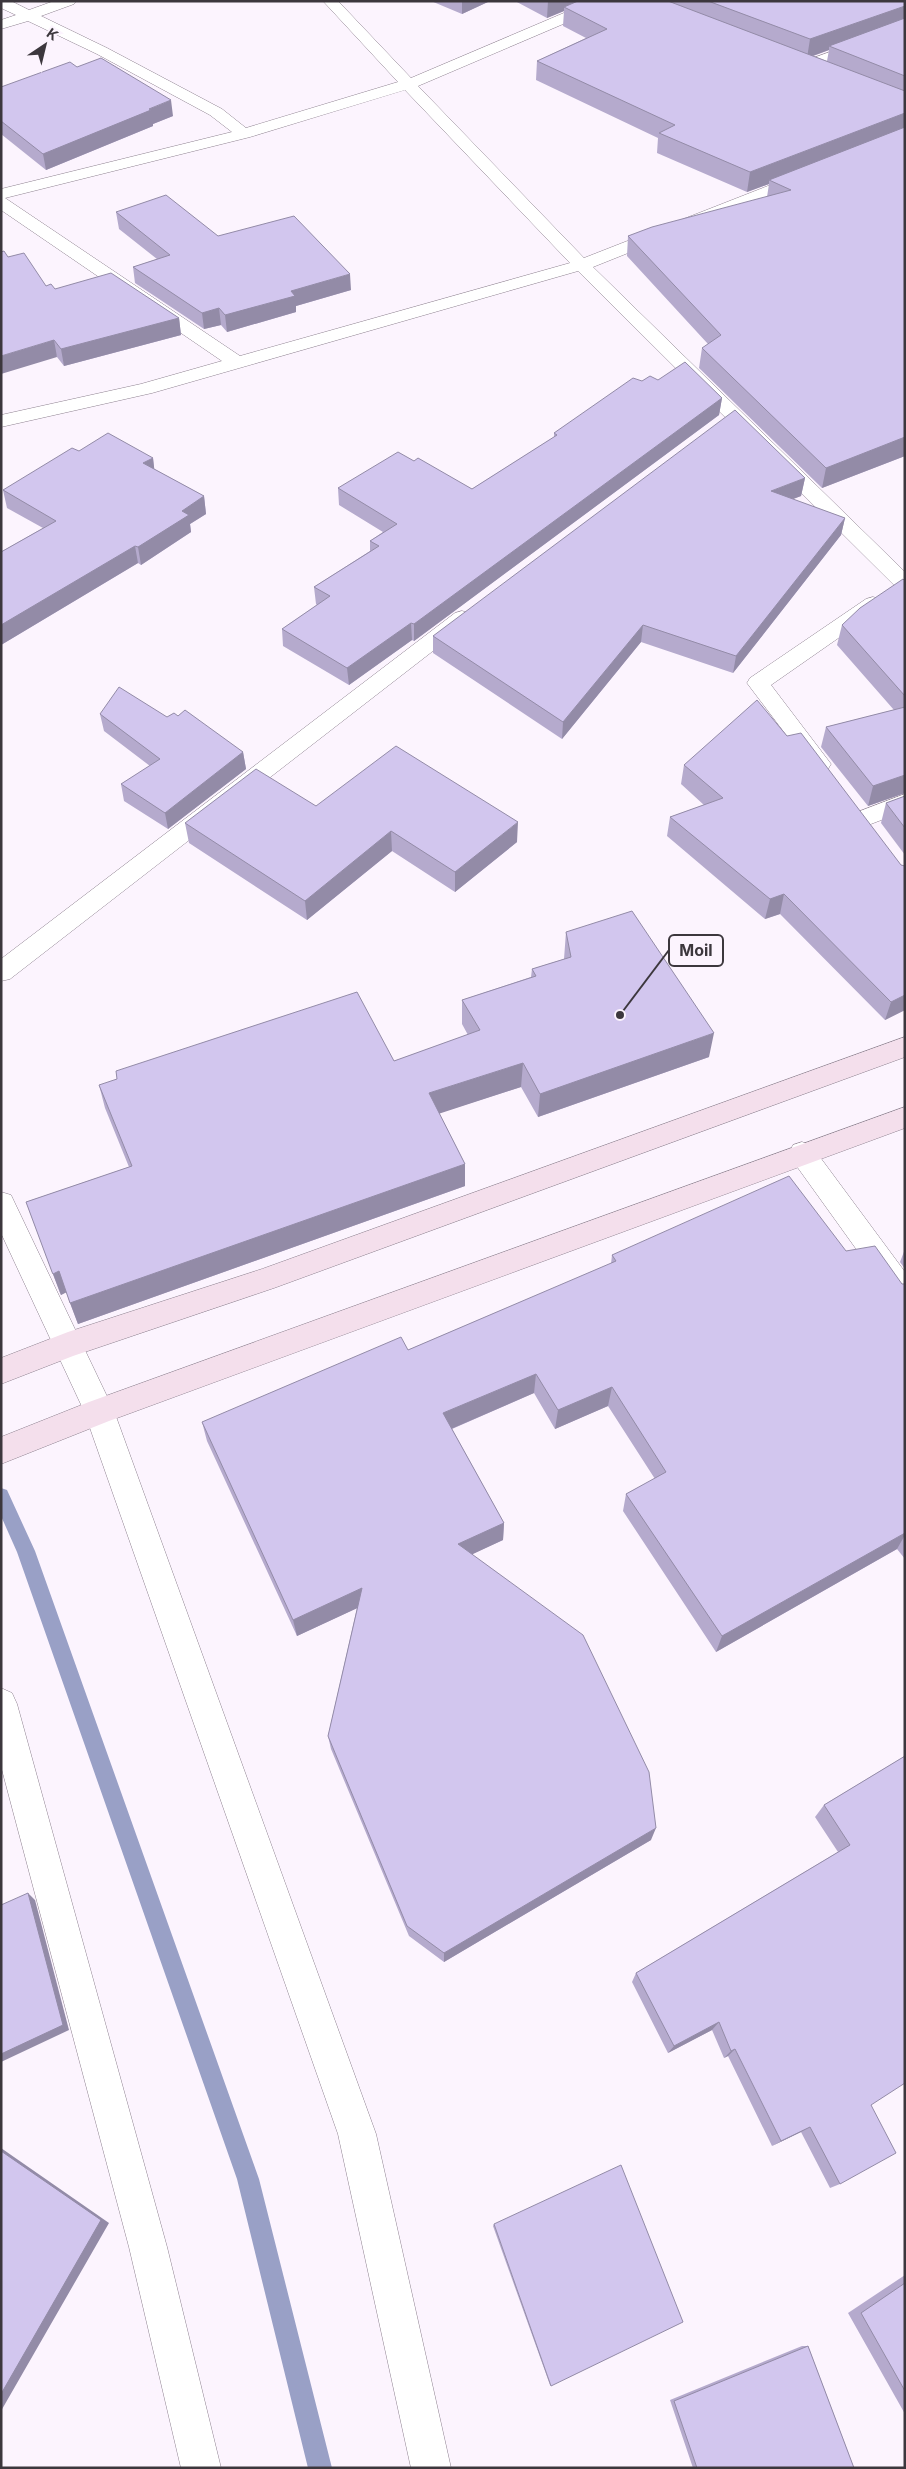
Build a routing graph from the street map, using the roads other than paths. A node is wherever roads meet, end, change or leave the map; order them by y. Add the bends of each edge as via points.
1 (70, 1) edge
2 (330, 1) edge
3 (605, 1) edge
4 (1, 2) edge
5 (30, 16) junction
6 (1, 25) edge
7 (905, 29) edge
8 (789, 58) edge
9 (807, 65) junction
10 (825, 72) edge
11 (409, 84) junction
12 (244, 134) junction
13 (822, 170) edge
14 (1, 194) edge
15 (1, 202) edge
16 (582, 265) junction
17 (237, 364) junction
18 (1, 421) edge
19 (904, 584) edge
20 (478, 606) edge
21 (834, 781) edge
22 (905, 802) edge
23 (862, 818) edge
24 (1, 972) edge
25 (905, 1047) edge
26 (905, 1117) edge
27 (802, 1153) junction
28 (1, 1203) edge
29 (905, 1294) edge
30 (68, 1345) junction
31 (4, 1370) edge
32 (100, 1411) junction
33 (1, 1451) edge
34 (1, 1704) edge
35 (201, 2468) edge
36 (431, 2468) edge

1 - 5 street
2 - 11 street
3 - 11 street
4 - 5 street
5 - 6 street
5 - 12 street via 216,112
7 - 9 street
8 - 9 street
9 - 10 street
11 - 12 street
11 - 16 street
12 - 14 street
13 - 16 street
15 - 17 street
16 - 17 street
16 - 19 street via 726,421
17 - 18 street via 145,389
19 - 21 street via 758,683
20 - 24 street
22 - 23 street
25 - 30 main road via 264,1280
26 - 27 main road
27 - 29 street
27 - 32 main road
28 - 30 street
30 - 31 main road
30 - 32 street
32 - 33 main road
32 - 36 street via 357,2134
34 - 35 street via 148,2247

